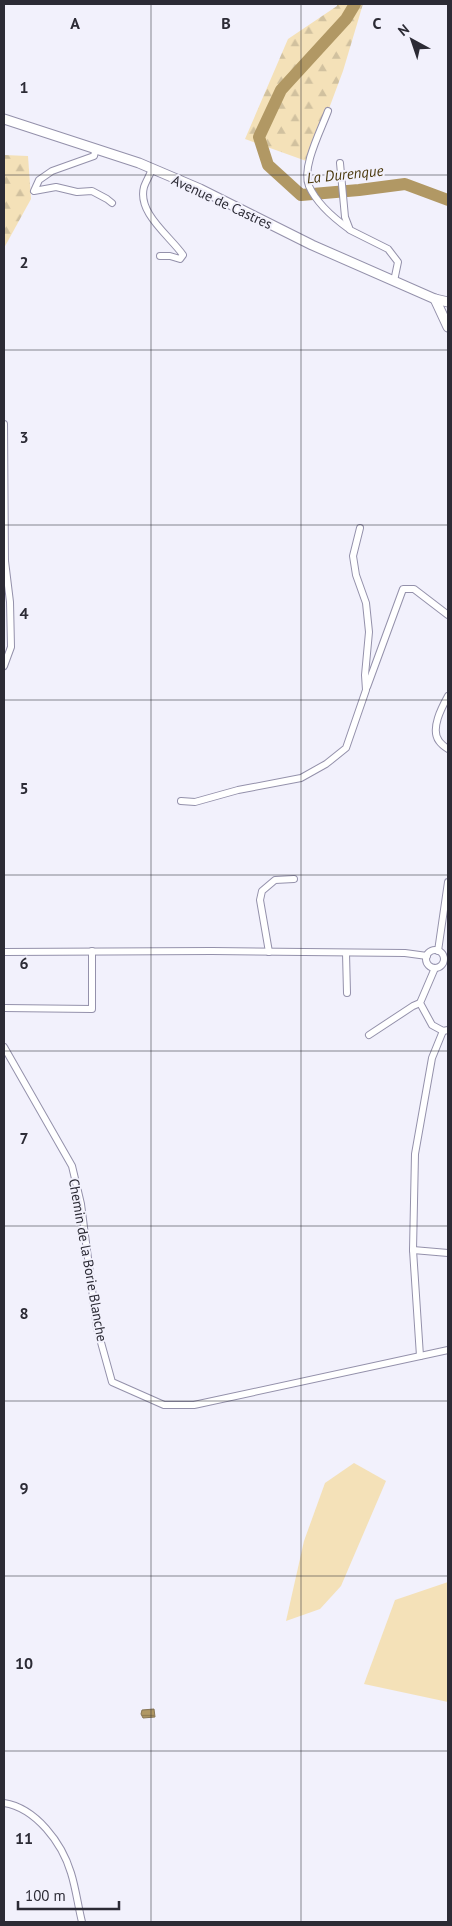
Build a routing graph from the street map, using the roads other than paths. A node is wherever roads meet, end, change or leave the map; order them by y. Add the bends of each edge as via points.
1 (328, 111) dead end
2 (4, 119) edge
3 (96, 148) junction
4 (340, 164) dead end
5 (152, 169) junction
6 (112, 204) dead end
7 (350, 230) junction
8 (160, 256) dead end
9 (394, 281) junction
10 (436, 299) junction
11 (448, 302) edge
12 (448, 327) edge
13 (4, 424) edge
14 (360, 528) dead end
15 (448, 615) edge
16 (4, 666) edge
17 (366, 690) junction
18 (448, 696) edge
19 (448, 749) edge
20 (181, 801) dead end
21 (294, 879) dead end
22 (448, 882) edge
23 (92, 951) junction
24 (438, 951) junction
25 (4, 952) edge
26 (269, 952) junction
27 (346, 953) junction
28 (427, 956) junction
29 (446, 960) edge
30 (435, 968) junction
31 (347, 993) dead end
32 (420, 1003) junction
33 (4, 1008) edge
34 (446, 1031) edge
35 (368, 1036) dead end
36 (4, 1047) edge
37 (413, 1250) junction
38 (448, 1253) edge
39 (448, 1350) edge
40 (420, 1356) junction
41 (4, 1803) edge
42 (82, 1922) edge

1 - 7 street via 308,169 309,186 334,219
2 - 3 main road, Avenue de Castres
3 - 5 main road, Avenue de Castres
3 - 6 street via 94,156 52,171 39,180 34,191 56,188 92,192 107,198
4 - 7 street via 345,216
5 - 8 street via 144,188 144,202 154,220 183,255 180,259
5 - 9 main road, Avenue de Castres
7 - 9 street via 388,249 398,262
9 - 10 main road, Avenue de Castres
10 - 11 main road, Avenue de Castres
10 - 12 main road
13 - 16 street via 11,647
14 - 17 street via 353,556 366,603 369,632
15 - 17 street via 414,589 403,590
17 - 20 street via 346,748 326,764 301,778 195,802
18 - 19 street via 440,709 435,732 439,742
21 - 26 street via 275,880 262,891 260,900
22 - 24 street
23 - 25 street
23 - 26 street
23 - 33 street via 92,1008
24 - 28 street
24 - 29 street
26 - 27 street
27 - 28 street
27 - 31 street
28 - 30 street via 428,964
29 - 30 street
30 - 32 street
32 - 34 street via 432,1025
32 - 35 street
34 - 37 street via 432,1058 415,1154
36 - 40 street, Chemin de la Borie Blanche via 72,1166 81,1204 97,1328 112,1382 164,1405 194,1405
37 - 38 street
37 - 40 street
39 - 40 street, Chemin de la Borie Blanche
41 - 42 street via 32,1815 60,1849 71,1873

